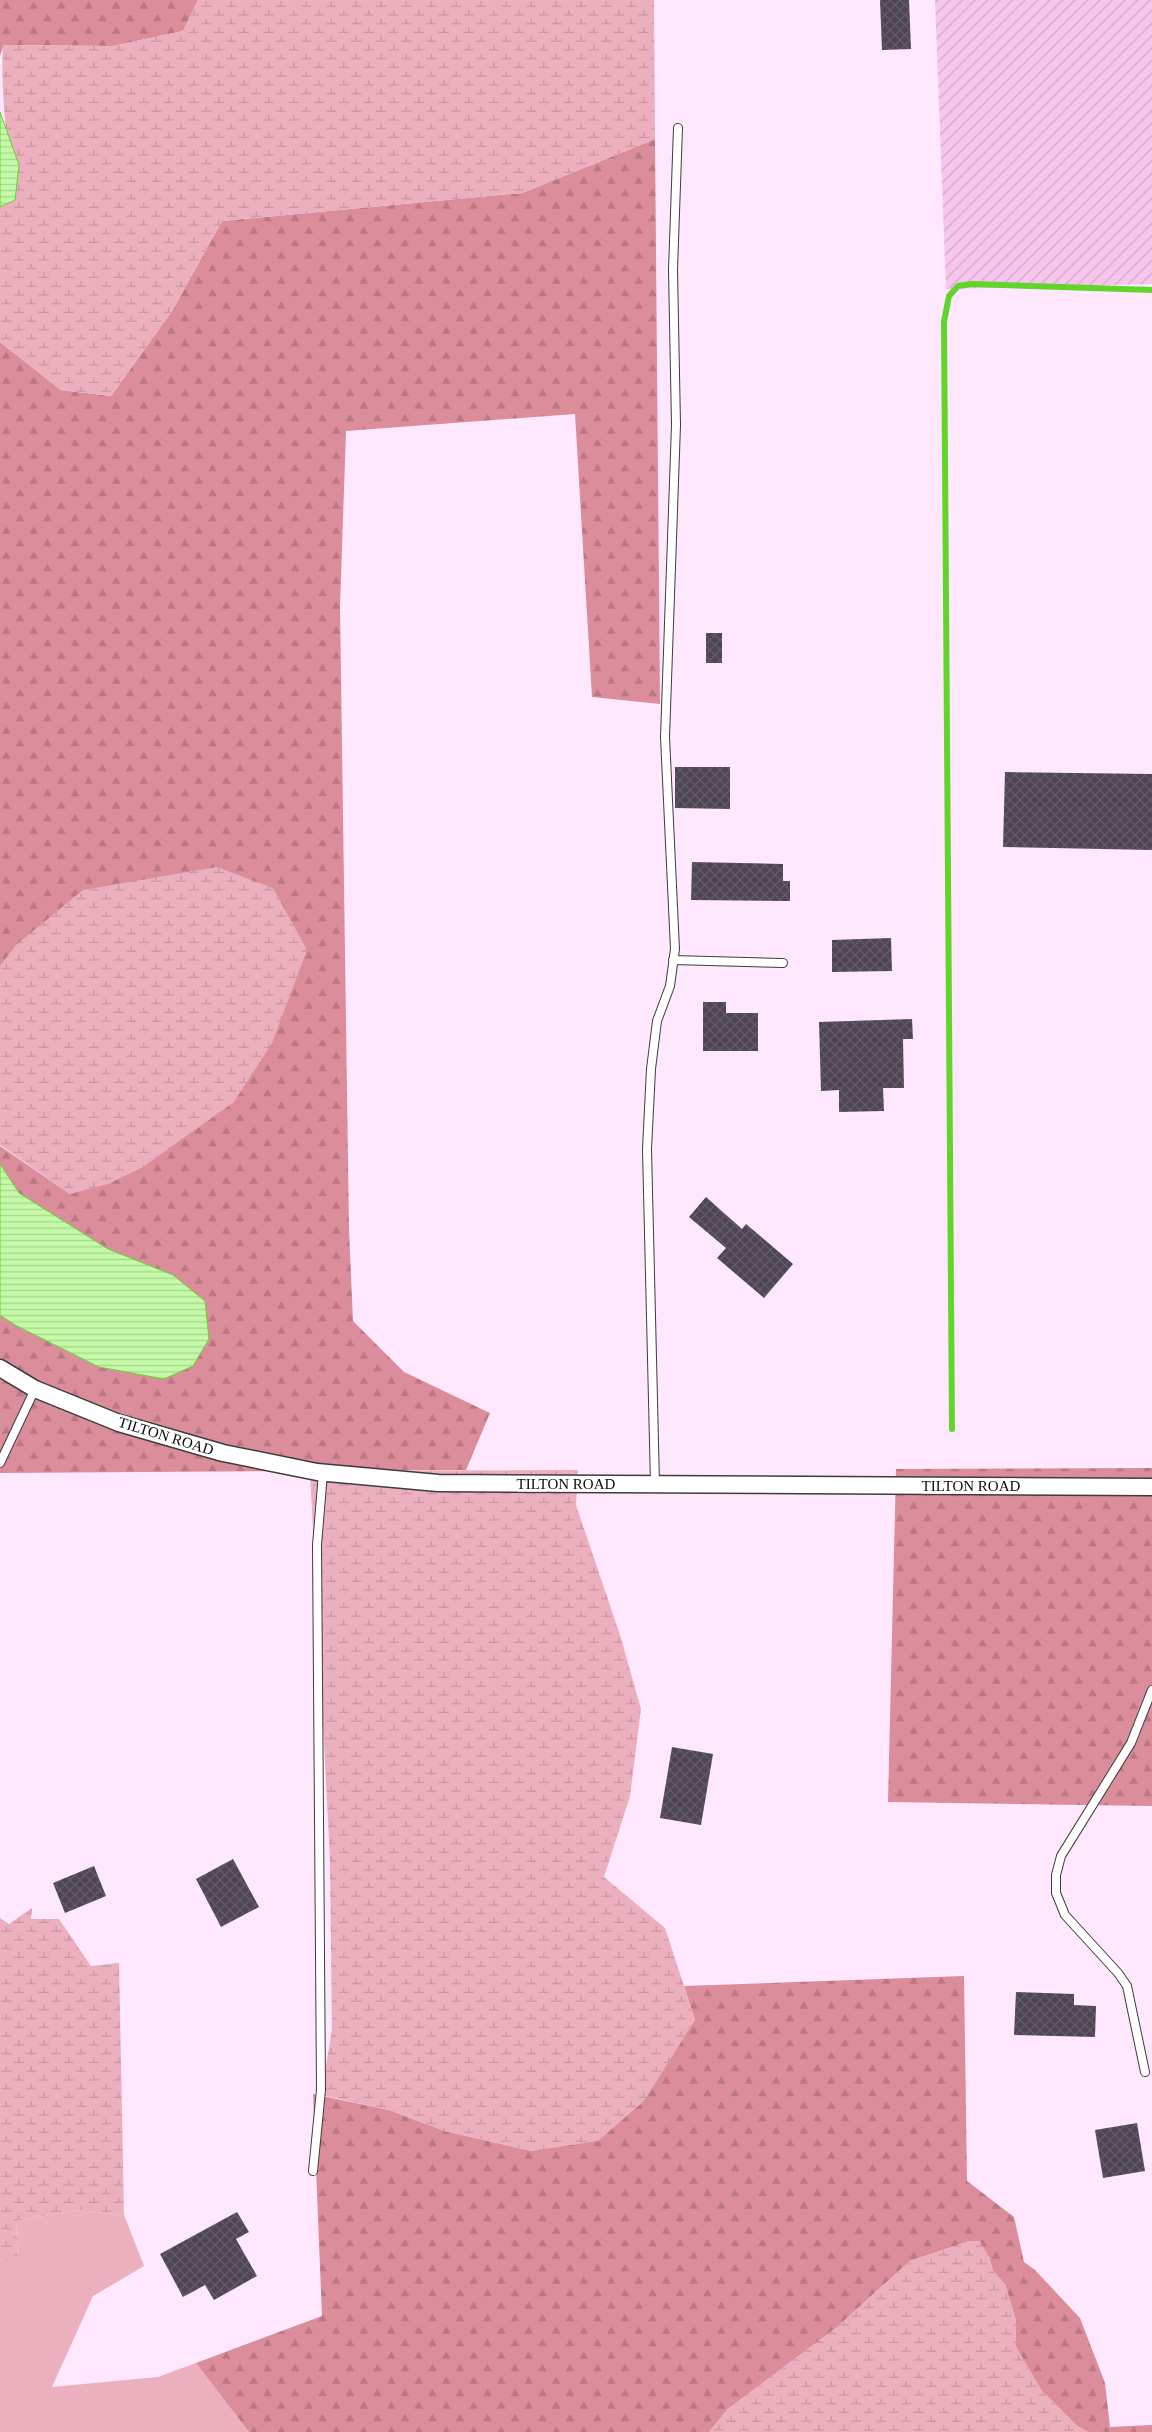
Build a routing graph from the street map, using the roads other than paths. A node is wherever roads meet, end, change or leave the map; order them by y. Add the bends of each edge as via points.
1 (678, 128) dead end
2 (673, 960) junction
3 (783, 963) dead end
4 (0, 1368) edge
5 (35, 1389) junction
6 (0, 1463) edge
7 (323, 1472) junction
8 (655, 1484) junction
9 (1152, 1487) edge
10 (1152, 1690) edge
11 (1146, 2072) dead end
12 (313, 2170) dead end

1 - 2 lane via 673,270 676,425 665,737
2 - 3 lane
2 - 8 lane via 670,986 657,1021 651,1069 648,1149
4 - 5 street, TILTON ROAD
5 - 6 lane
5 - 7 street, TILTON ROAD via 120,1423 214,1450
7 - 8 street, TILTON ROAD via 438,1483
7 - 12 lane via 318,1545 321,2090
8 - 9 street, TILTON ROAD
10 - 11 lane via 1131,1743 1061,1856 1056,1875 1056,1893 1065,1915 1127,1986

